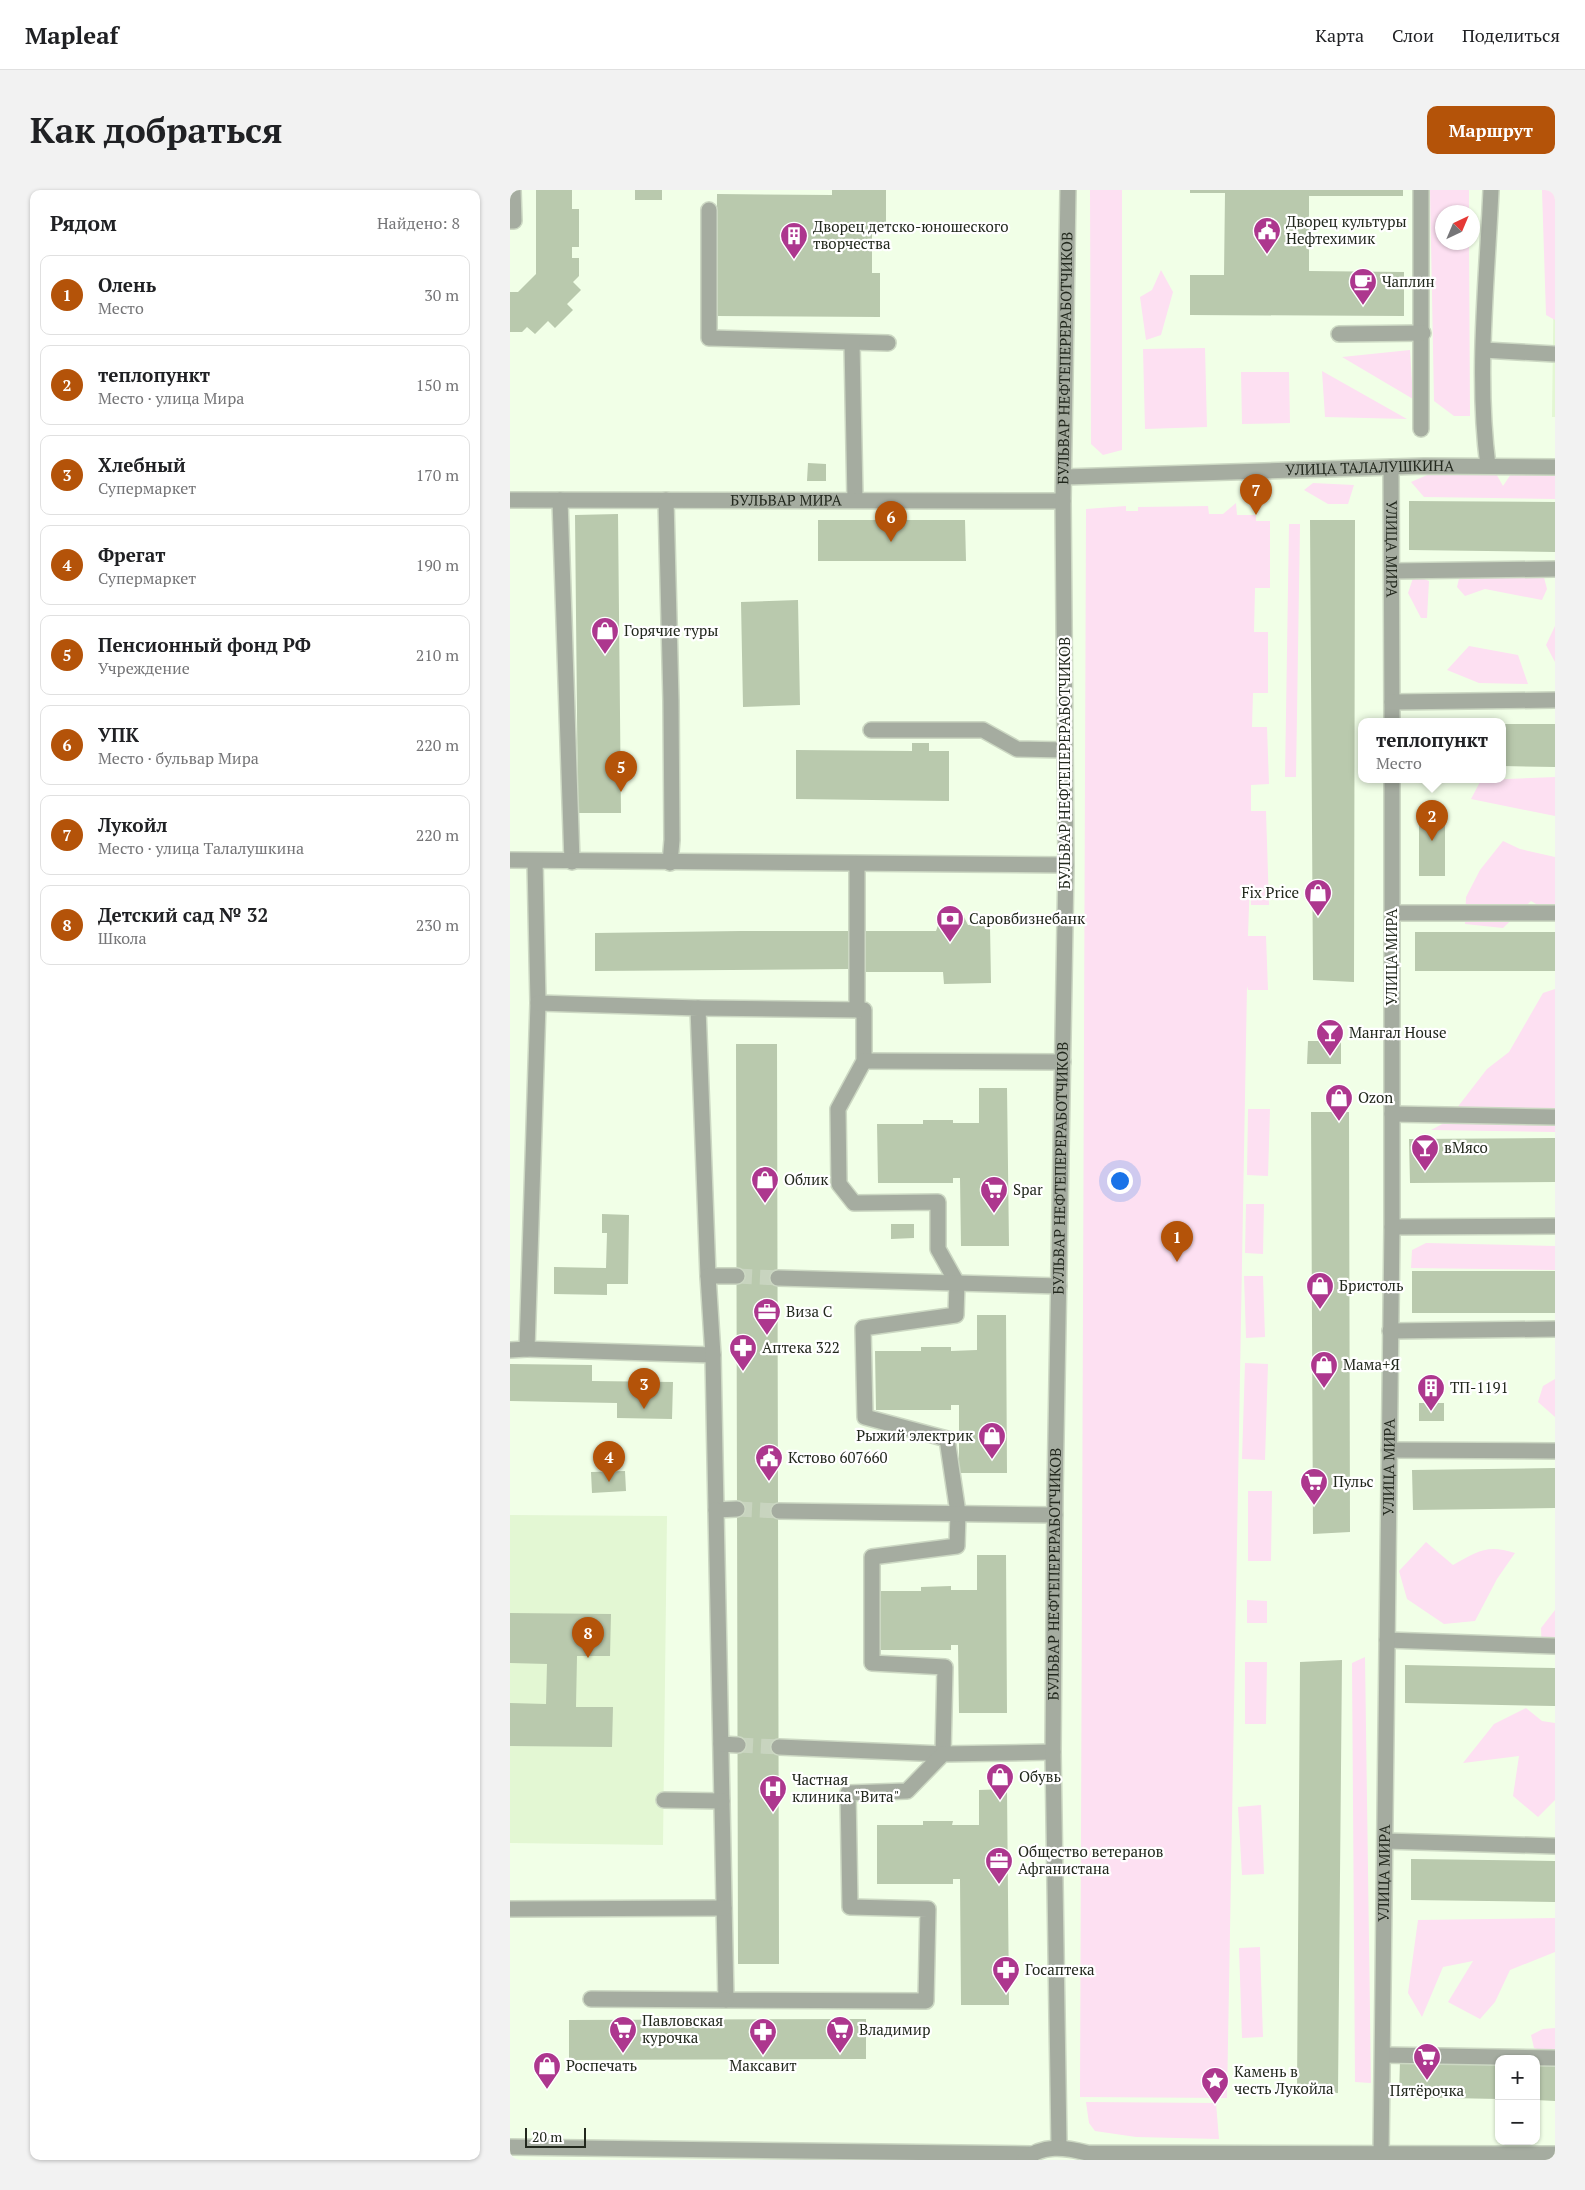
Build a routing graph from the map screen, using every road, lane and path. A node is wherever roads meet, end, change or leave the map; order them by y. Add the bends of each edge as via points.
1 (513, 190) edge
2 (1068, 190) edge
3 (1421, 190) edge
4 (1491, 190) edge
5 (710, 210) dead end
6 (510, 221) edge
7 (1423, 333) junction
8 (1339, 334) dead end
9 (852, 342) junction
10 (888, 343) dead end
11 (1484, 350) junction
12 (1555, 354) edge
13 (1422, 429) dead end
14 (1488, 466) junction
15 (1391, 467) junction
16 (1555, 467) edge
17 (1064, 477) junction
18 (510, 500) edge
19 (560, 500) junction
20 (666, 500) junction
21 (855, 500) junction
22 (1063, 501) junction
23 (1555, 569) edge
24 (1392, 571) junction
25 (1555, 700) edge
26 (1392, 702) junction
27 (1392, 718) edge
28 (871, 730) dead end
29 (1065, 750) junction
30 (1392, 783) edge
31 (510, 860) edge
32 (535, 861) junction
33 (572, 862) junction
34 (670, 863) junction
35 (858, 864) junction
36 (1066, 865) junction
37 (1555, 912) edge
38 (1392, 913) junction
39 (538, 1004) junction
40 (698, 1008) junction
41 (857, 1010) junction
42 (864, 1061) junction
43 (1063, 1062) junction
44 (1392, 1114) junction
45 (1555, 1117) edge
46 (1555, 1226) edge
47 (1392, 1227) junction
48 (708, 1276) junction
49 (737, 1276) tunnel mouth
50 (778, 1278) tunnel mouth
51 (956, 1283) junction
52 (1059, 1286) junction
53 (1555, 1329) edge
54 (1390, 1331) junction
55 (527, 1349) junction
56 (510, 1350) edge
57 (713, 1355) junction
58 (1389, 1450) junction
59 (1555, 1451) edge
60 (737, 1509) tunnel mouth
61 (716, 1510) junction
62 (779, 1511) tunnel mouth
63 (958, 1513) junction
64 (1055, 1515) junction
65 (1387, 1640) junction
66 (1555, 1646) edge
67 (721, 1744) junction
68 (738, 1745) tunnel mouth
69 (779, 1747) tunnel mouth
70 (1053, 1752) junction
71 (943, 1754) junction
72 (664, 1800) dead end
73 (722, 1801) junction
74 (1385, 1841) junction
75 (1555, 1846) edge
76 (724, 1908) junction
77 (510, 1909) edge
78 (591, 1999) dead end
79 (726, 2000) junction
80 (1382, 2055) junction
81 (1555, 2058) edge
82 (1059, 2146) junction
83 (510, 2147) edge
84 (1382, 2154) junction
85 (1555, 2154) edge
86 (1091, 2156) edge
87 (1028, 2157) edge
88 (1337, 2157) edge
89 (1402, 2157) edge

1 - 6 street via 514,221
2 - 17 street, БУЛЬВАР НЕФТЕПЕРЕРАБОТЧИКОВ
3 - 7 street
4 - 11 street
5 - 9 street via 709,338
7 - 8 street
7 - 13 street
9 - 10 street
9 - 21 street
11 - 12 street
11 - 14 street via 1484,433
14 - 15 street, УЛИЦА ТАЛАЛУШКИНА
14 - 16 street, УЛИЦА ТАЛАЛУШКИНА
15 - 17 street, УЛИЦА ТАЛАЛУШКИНА
15 - 24 street, УЛИЦА МИРА
17 - 22 street, БУЛЬВАР НЕФТЕПЕРЕРАБОТЧИКОВ
18 - 19 street, БУЛЬВАР МИРА
19 - 20 street, БУЛЬВАР МИРА
19 - 33 street
20 - 21 street, БУЛЬВАР МИРА
20 - 34 street via 671,701
21 - 22 street, БУЛЬВАР МИРА
22 - 29 street, БУЛЬВАР НЕФТЕПЕРЕРАБОТЧИКОВ
23 - 24 street
24 - 26 street, УЛИЦА МИРА
25 - 26 street
26 - 27 street, УЛИЦА МИРА
28 - 29 street via 983,730 1017,749
29 - 36 street, БУЛЬВАР НЕФТЕПЕРЕРАБОТЧИКОВ
30 - 38 street, УЛИЦА МИРА
31 - 32 street
32 - 33 street
32 - 39 street
33 - 34 street
34 - 35 street
35 - 36 street
35 - 41 street
36 - 43 street, БУЛЬВАР НЕФТЕПЕРЕРАБОТЧИКОВ
37 - 38 street
38 - 44 street, УЛИЦА МИРА
39 - 40 street
39 - 55 street
40 - 41 street
40 - 48 street
41 - 42 street via 864,1010
42 - 43 street
42 - 51 street via 838,1109 839,1184 854,1203 938,1202 938,1249
43 - 52 street, БУЛЬВАР НЕФТЕПЕРЕРАБОТЧИКОВ
44 - 45 street
44 - 47 street, УЛИЦА МИРА
46 - 47 street
47 - 54 street, УЛИЦА МИРА
48 - 49 street
48 - 57 street
50 - 51 street
51 - 52 street
51 - 63 street via 956,1315 863,1328 864,1417 947,1439
52 - 64 street, БУЛЬВАР НЕФТЕПЕРЕРАБОТЧИКОВ
53 - 54 street
54 - 58 street, УЛИЦА МИРА
55 - 56 street
55 - 57 street
57 - 61 street
58 - 59 street
58 - 65 street, УЛИЦА МИРА
60 - 61 street
61 - 67 street
62 - 63 street
63 - 64 street
63 - 71 street via 957,1546 872,1557 872,1663 945,1667
64 - 70 street, БУЛЬВАР НЕФТЕПЕРЕРАБОТЧИКОВ
65 - 66 street
65 - 74 street, УЛИЦА МИРА
67 - 68 street
67 - 73 street
69 - 71 street
70 - 71 street
70 - 82 street, БУЛЬВАР НЕФТЕПЕРЕРАБОТЧИКОВ
71 - 79 street via 907,1791 848,1793 850,1906 928,1909 926,2001
72 - 73 street
73 - 76 street
74 - 75 street
74 - 80 street, УЛИЦА МИРА
76 - 77 street
76 - 79 street
78 - 79 street
80 - 81 street
80 - 84 street, УЛИЦА МИРА
82 - 86 street
82 - 87 street
83 - 87 street
84 - 88 street
84 - 89 street
85 - 89 street
86 - 88 street

